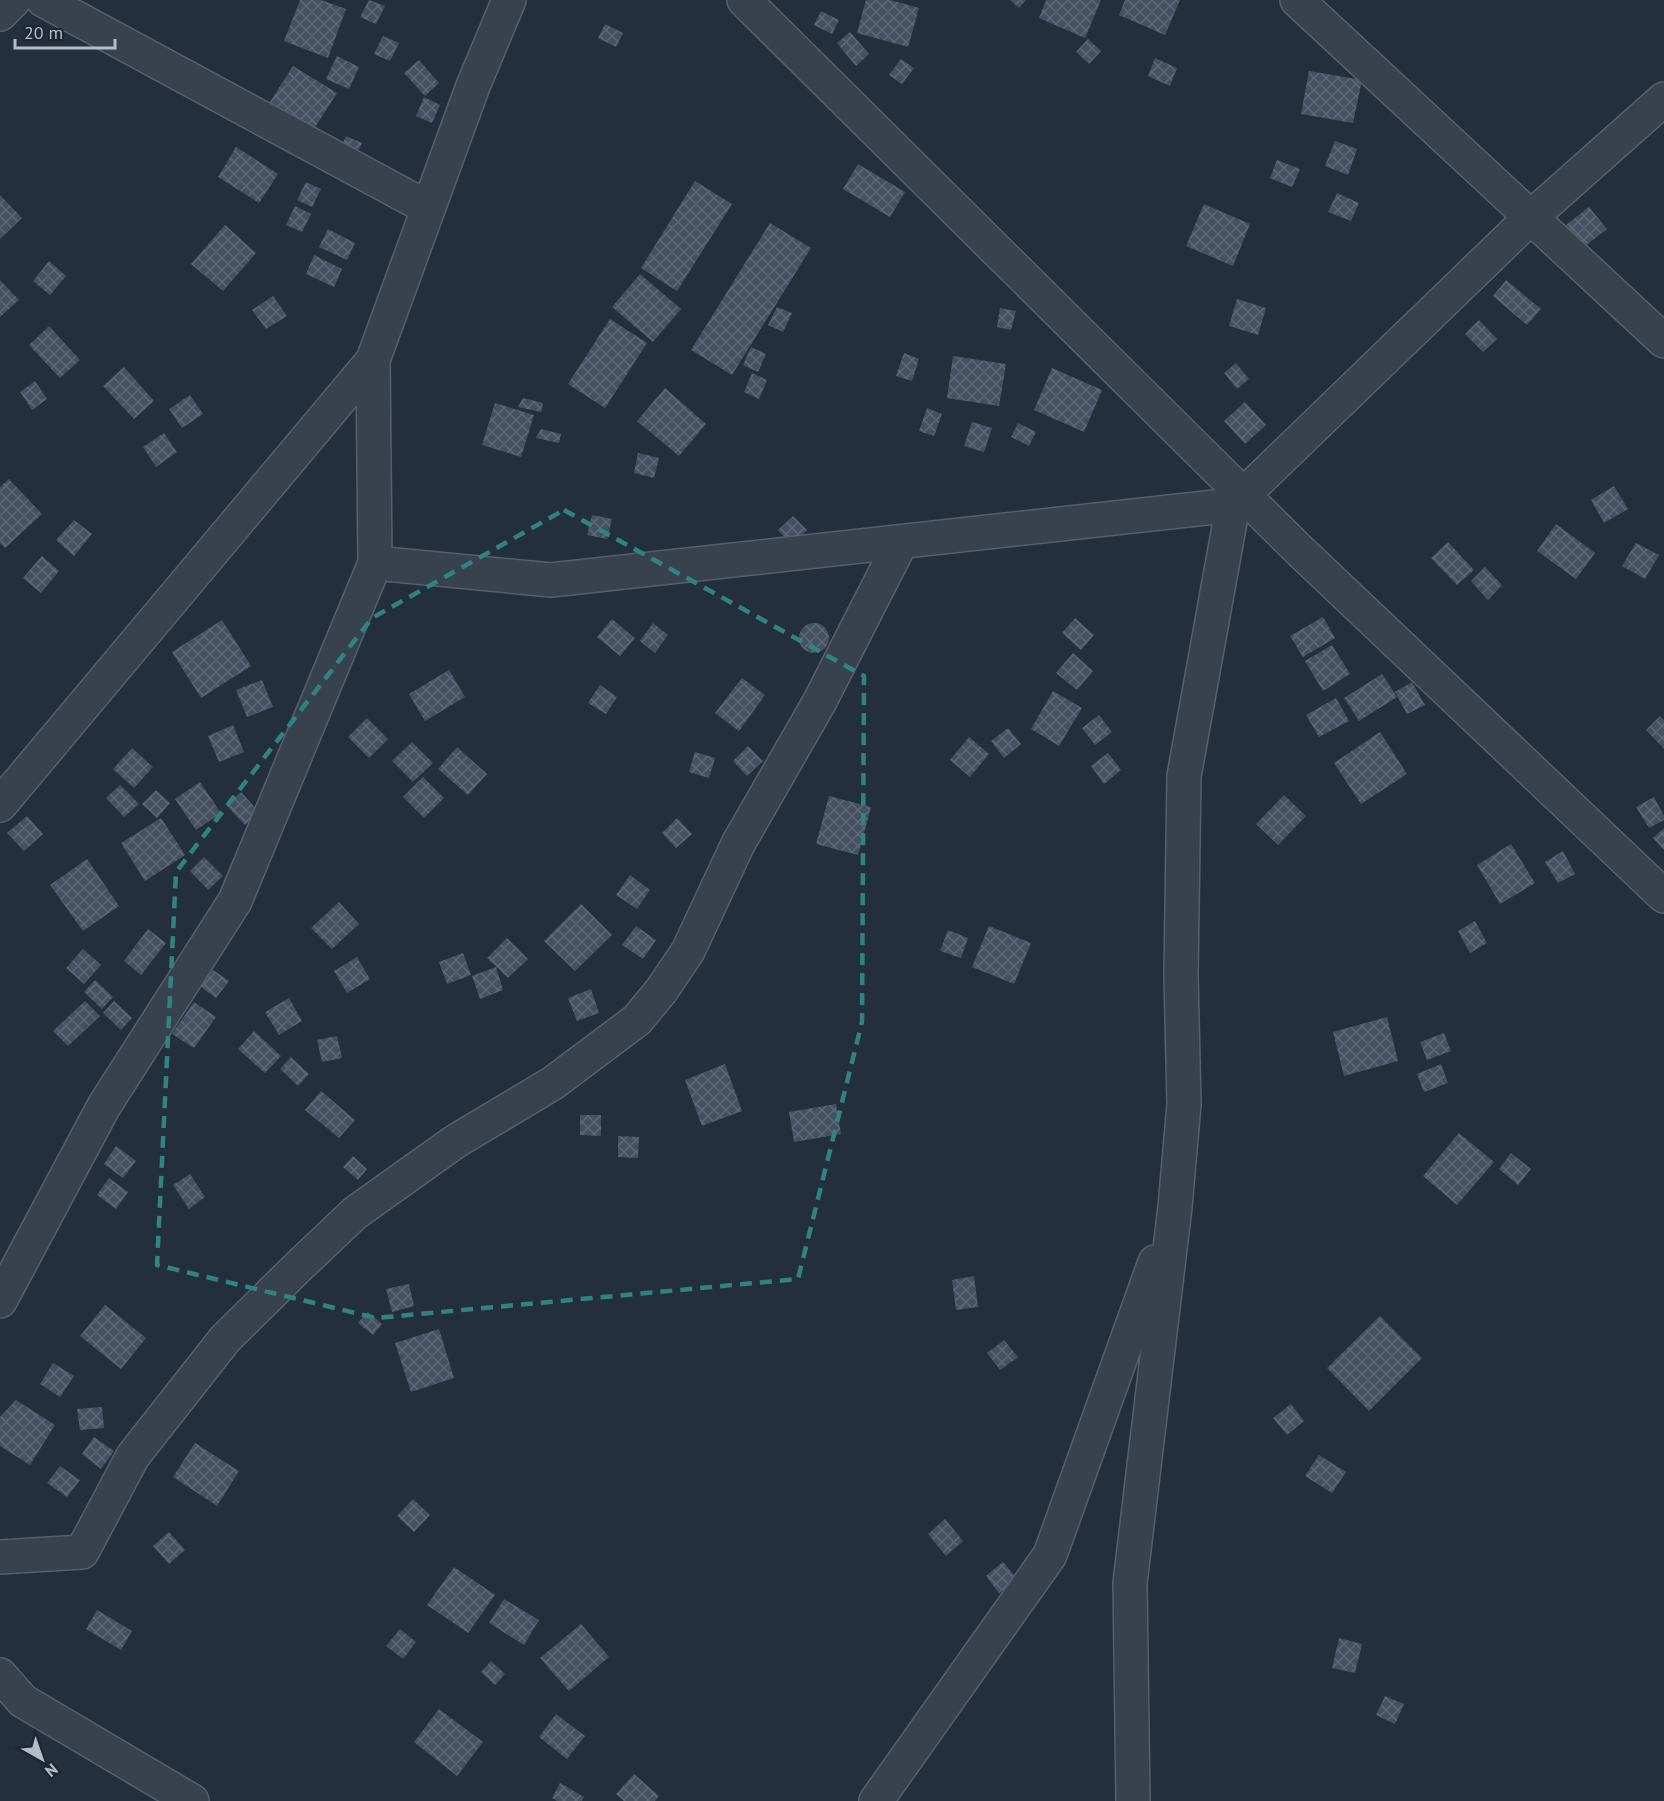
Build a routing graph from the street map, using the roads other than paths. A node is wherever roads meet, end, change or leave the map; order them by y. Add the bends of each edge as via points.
1 (14, 0) edge
2 (43, 0) edge
3 (509, 0) edge
4 (744, 0) edge
5 (1297, 0) edge
6 (0, 14) edge
7 (1664, 99) edge
8 (428, 208) junction
9 (1531, 217) junction
10 (1664, 341) edge
11 (373, 360) junction
12 (1238, 500) junction
13 (901, 542) junction
14 (375, 563) junction
15 (0, 806) edge
16 (1664, 896) edge
17 (1174, 1207) junction
18 (0, 1300) edge
19 (0, 1557) edge
20 (0, 1675) edge
21 (192, 1801) edge
22 (876, 1801) edge
23 (1132, 1801) edge

1 - 6 street
2 - 8 street
3 - 8 street
4 - 12 street
5 - 9 street
7 - 9 street
8 - 11 street
9 - 10 street
9 - 12 street
11 - 14 street
11 - 15 street
12 - 13 street
12 - 16 street via 1297,548
12 - 17 street via 1184,776 1184,1104
13 - 14 street via 551,580
13 - 19 street via 820,701 738,844 688,951 637,1020 553,1083 456,1141 355,1213 225,1339 133,1456 82,1552
14 - 18 street via 235,901 104,1106
17 - 22 street via 1050,1555
17 - 23 street via 1130,1583
20 - 21 street via 23,1701

